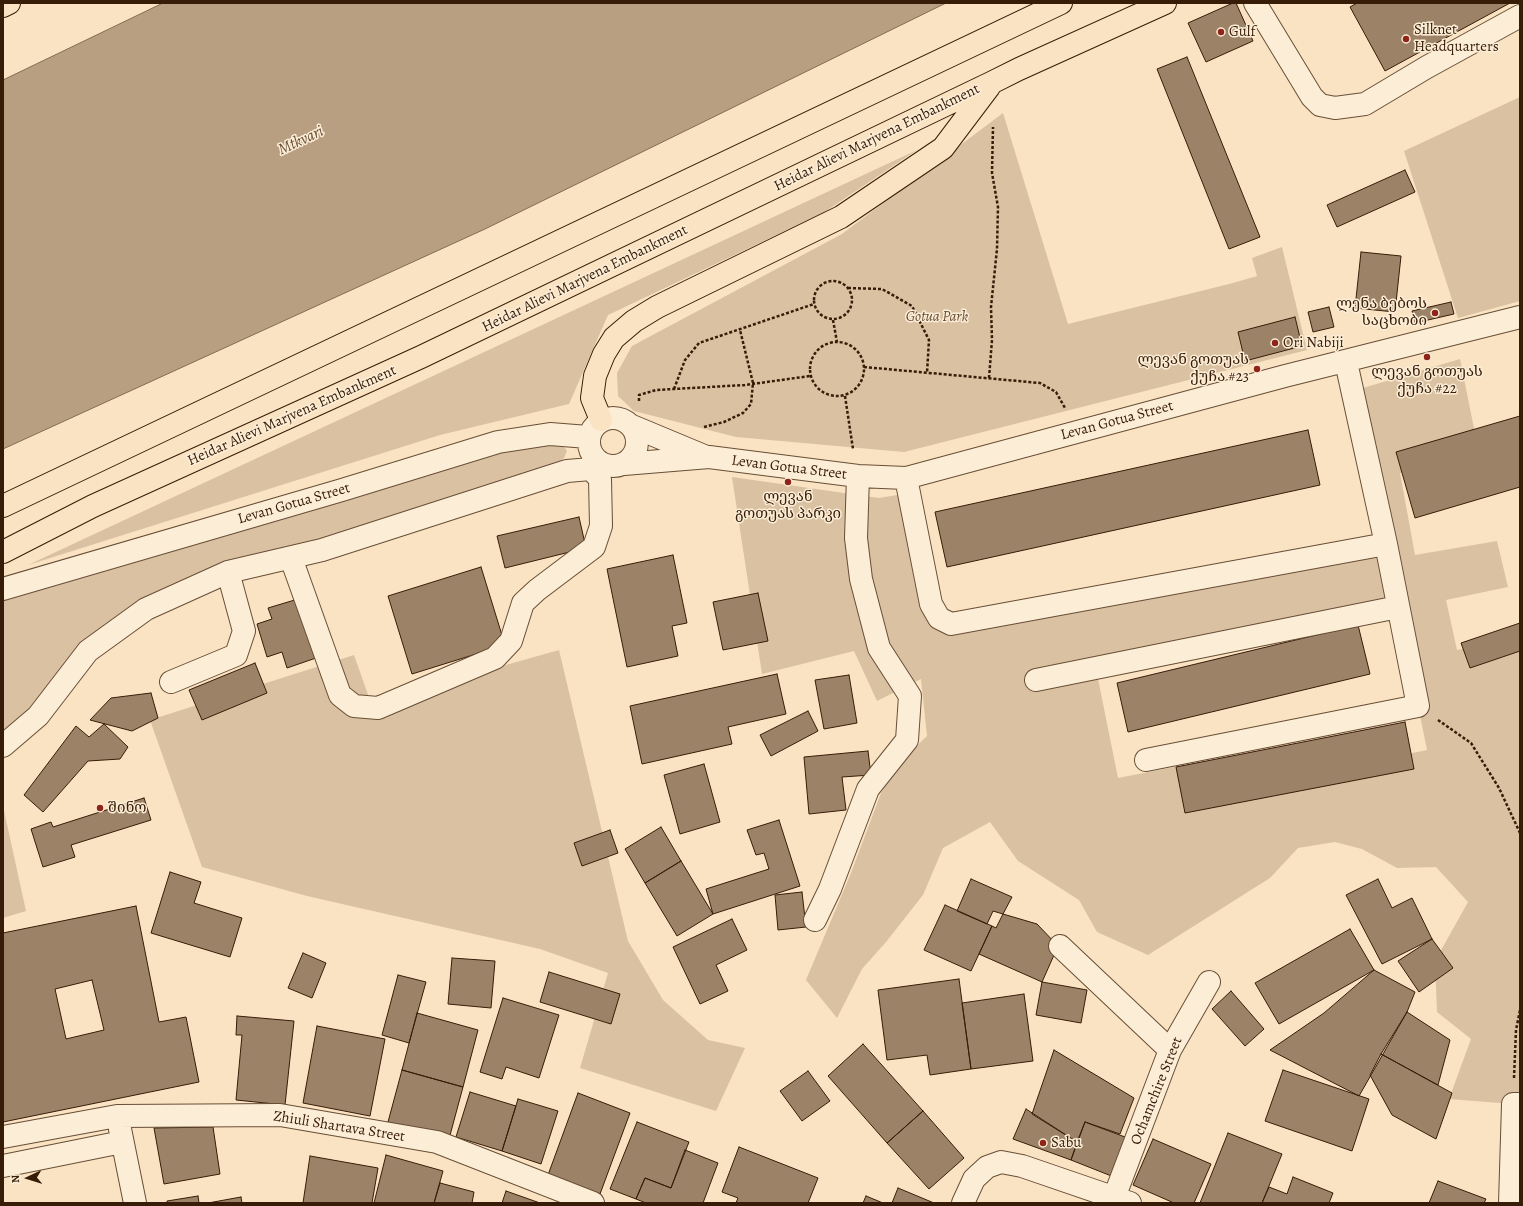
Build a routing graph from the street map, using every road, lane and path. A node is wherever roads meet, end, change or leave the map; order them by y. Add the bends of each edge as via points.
1 (8, 3) edge
2 (1061, 3) edge
3 (1166, 3) edge
4 (1255, 3) edge
5 (3, 6) edge
6 (1520, 16) edge
7 (992, 83) junction
8 (994, 124) dead end
9 (848, 288) junction
10 (814, 304) junction
11 (1520, 317) edge
12 (833, 320) junction
13 (740, 330) junction
14 (837, 342) junction
15 (1346, 362) junction
16 (864, 367) junction
17 (928, 373) junction
18 (810, 376) junction
19 (989, 378) junction
20 (753, 383) junction
21 (674, 389) junction
22 (845, 396) junction
23 (1068, 413) dead end
24 (636, 417) junction
25 (697, 428) dead end
26 (595, 429) junction
27 (853, 451) dead end
28 (709, 458) junction
29 (624, 464) junction
30 (597, 467) junction
31 (858, 476) junction
32 (906, 478) junction
33 (3, 506) edge
34 (1386, 544) junction
35 (3, 552) edge
36 (291, 558) junction
37 (228, 572) junction
38 (3, 589) edge
39 (1398, 606) junction
40 (1036, 680) dead end
41 (171, 682) dead end
42 (1418, 706) junction
43 (3, 746) edge
44 (1146, 760) dead end
45 (1520, 833) edge
46 (815, 920) dead end
47 (1060, 946) dead end
48 (1209, 982) dead end
49 (1520, 1010) edge
50 (1170, 1050) junction
51 (1516, 1104) edge
52 (117, 1116) junction
53 (3, 1137) edge
54 (122, 1142) junction
55 (3, 1166) edge
56 (1119, 1201) edge
57 (135, 1203) edge
58 (593, 1203) edge
59 (963, 1203) edge
60 (1510, 1203) edge

1 - 5 main road
2 - 33 main road
3 - 7 main road, Heidar Alievi Marjvena Embankment
4 - 6 street via 1312,97 1320,105 1334,108 1365,104
7 - 26 main road via 943,148 841,217 657,307 634,321 614,338 595,376 592,398
7 - 35 main road, Heidar Alievi Marjvena Embankment via 421,357 93,506
8 - 19 path via 992,173 998,207
9 - 10 path via 837,281 825,283 816,292
9 - 12 path via 853,299 849,311 845,316
9 - 17 path via 882,289 912,306 930,340
10 - 12 path via 822,316
10 - 13 path
11 - 15 street, Levan Gotua Street
12 - 14 path
13 - 20 path
13 - 21 path via 699,343 685,360
14 - 16 path via 852,347
14 - 18 path via 829,343 815,352 809,368
15 - 32 street, Levan Gotua Street
15 - 34 street
16 - 17 path
16 - 22 path via 859,385
17 - 19 path
18 - 20 path
18 - 22 path via 820,391 828,395
19 - 23 path via 1040,383 1056,392
20 - 21 path
20 - 25 path via 751,404 743,413 724,422
21 - 24 path via 656,390 639,395
22 - 27 path
24 - 26 street via 612,417
24 - 28 street, Levan Gotua Street
24 - 29 street via 637,447 632,457
26 - 30 street via 588,448
26 - 38 street, Levan Gotua Street via 498,442
28 - 29 street, Levan Gotua Street
28 - 31 street, Levan Gotua Street
29 - 30 street
30 - 36 street via 567,471
30 - 36 street via 600,479 601,526 594,547 523,603 511,641 496,658 378,708 354,706 340,695
31 - 32 street, Levan Gotua Street
31 - 46 street via 856,538 862,580 879,648 910,696 907,740 868,789 830,889
32 - 34 street via 931,604 939,618 951,624
34 - 39 street
36 - 37 street
37 - 41 street via 244,631 236,656
37 - 43 street via 146,609 88,651 38,716
39 - 40 street
39 - 42 street
42 - 44 street
42 - 45 path via 1471,743 1499,788
47 - 50 street
48 - 50 street, Ochamchire Street
49 - 51 path via 1516,1030
50 - 56 street, Ochamchire Street
51 - 60 street
52 - 53 street, Zhiuli Shartava Street
52 - 54 street
52 - 58 street, Zhiuli Shartava Street via 280,1115 437,1142
54 - 55 street
54 - 57 street
56 - 59 street via 1022,1166 1001,1162 987,1167 974,1179

